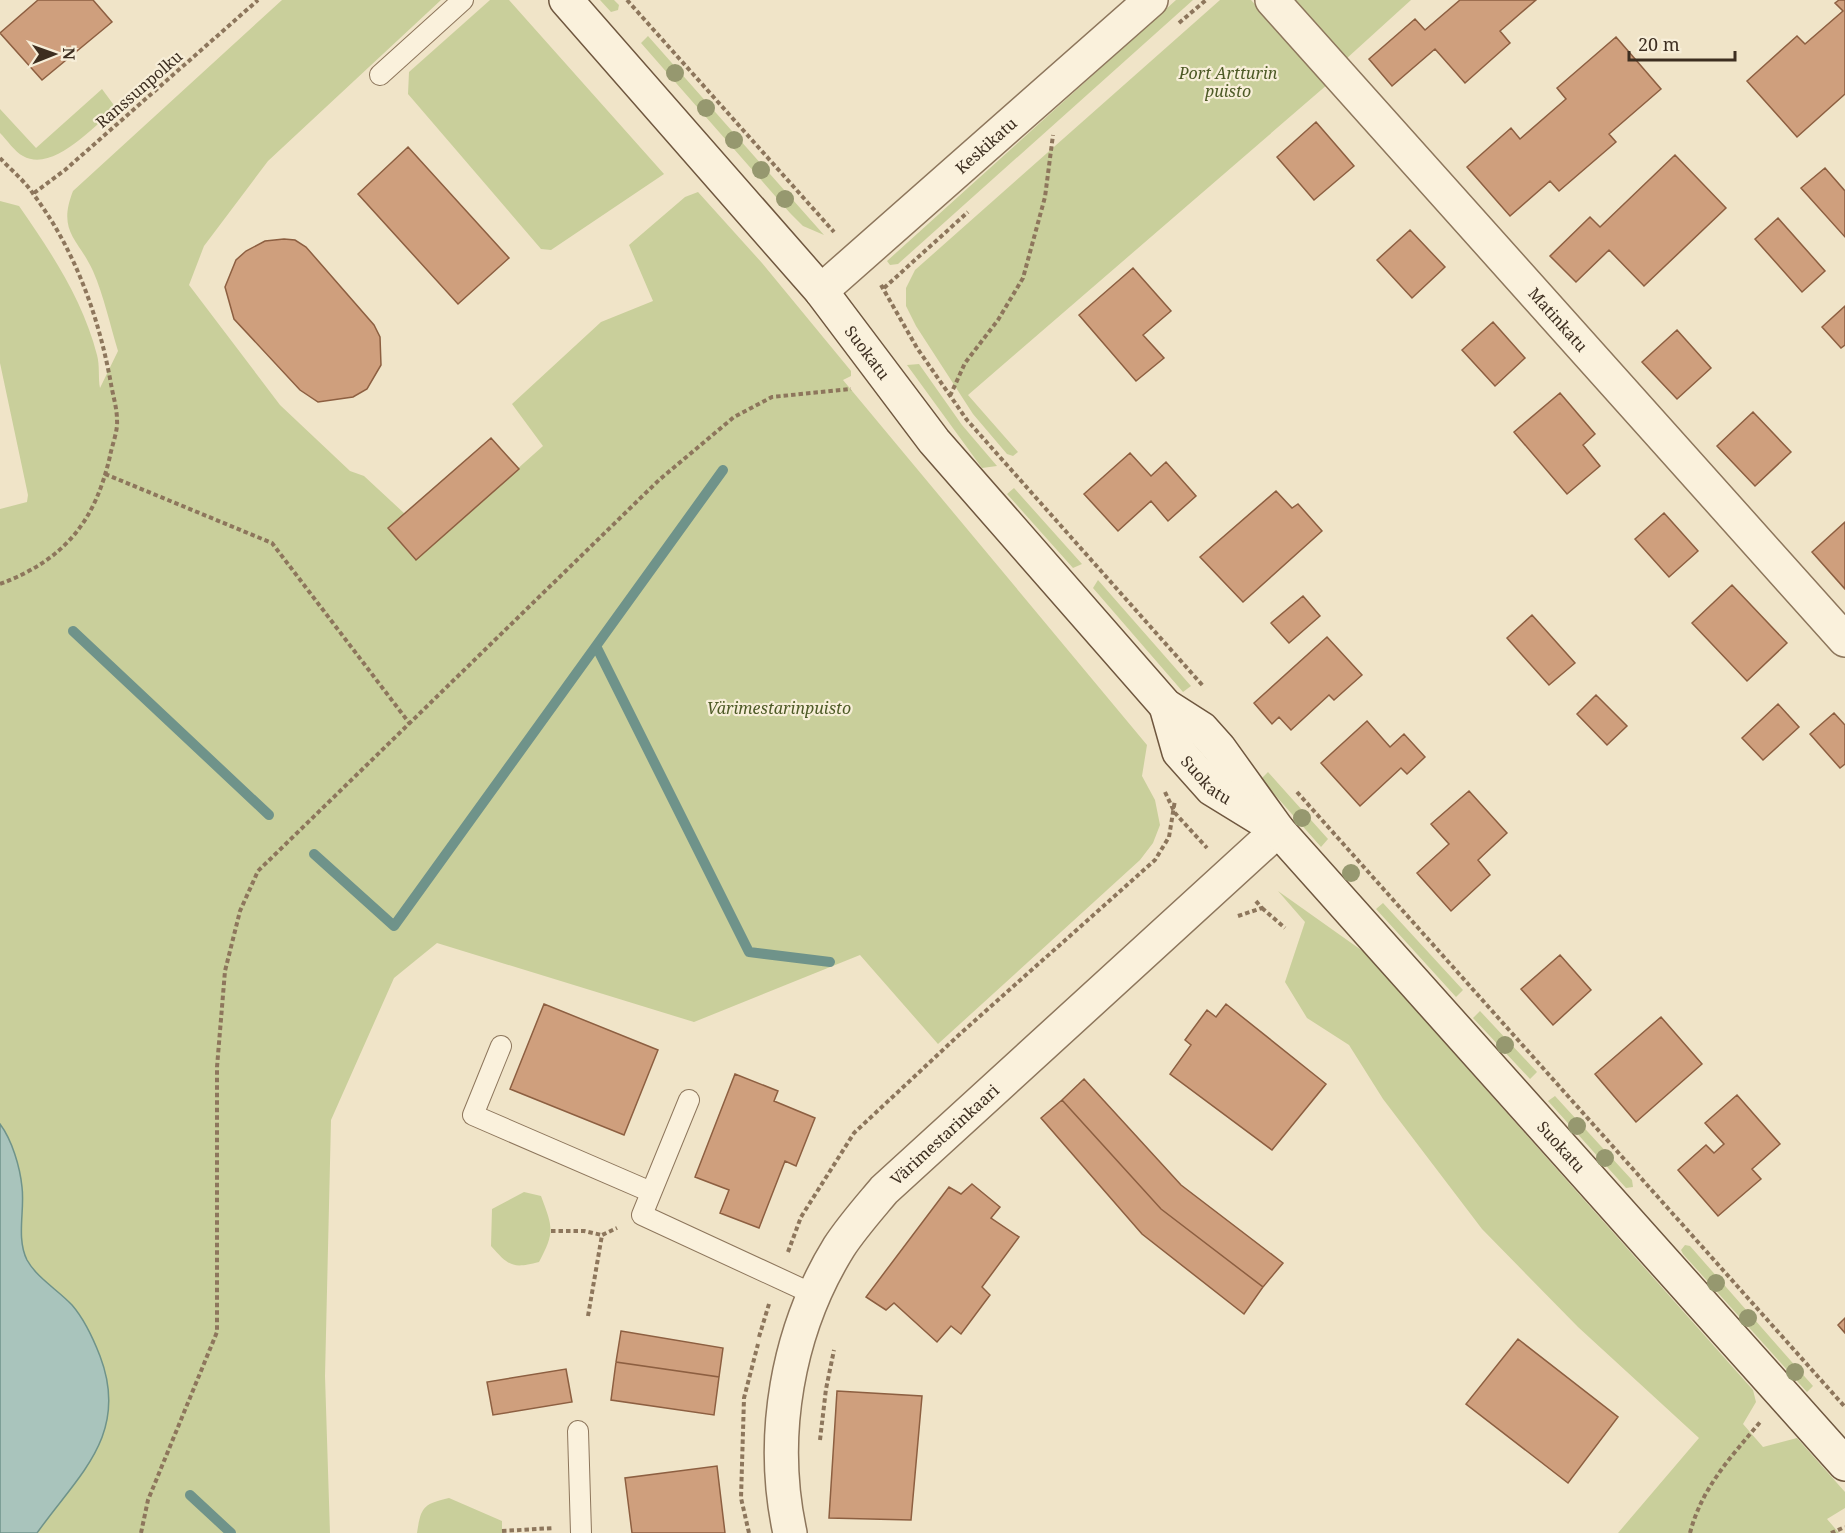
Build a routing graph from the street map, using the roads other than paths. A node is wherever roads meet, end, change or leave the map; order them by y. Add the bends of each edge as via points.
1 (463, 0) edge
2 (566, 0) edge
3 (1151, 0) edge
4 (1272, 0) edge
5 (380, 75) dead end
6 (821, 291) junction
7 (1845, 640) edge
8 (1278, 830) junction
9 (501, 1047) dead end
10 (689, 1100) dead end
11 (651, 1192) junction
12 (815, 1295) junction
13 (579, 1431) dead end
14 (1842, 1456) edge
15 (581, 1533) edge
16 (790, 1533) edge

1 - 5 lane
2 - 6 street, Suokatu
3 - 6 street, Keskikatu
4 - 7 street, Matinkatu
6 - 8 street, Suokatu via 934,441 1166,705 1202,729 1235,766
8 - 12 street, Värimestarinkaari via 884,1190 839,1247
8 - 14 street, Suokatu
9 - 11 lane via 473,1115
10 - 11 lane
11 - 12 lane via 642,1215
12 - 16 street, Värimestarinkaari via 795,1344 780,1439
13 - 15 lane

